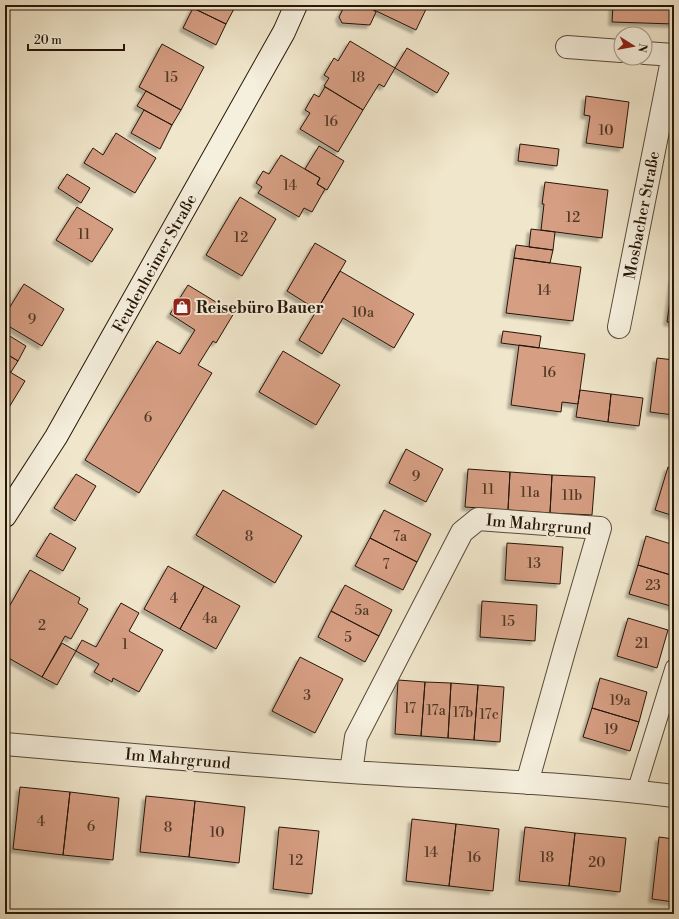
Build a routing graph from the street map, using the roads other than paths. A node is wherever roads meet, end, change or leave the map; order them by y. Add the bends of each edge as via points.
1 (296, 5) edge
2 (567, 47) dead end
3 (613, 50) edge
4 (653, 54) edge
5 (674, 55) edge
6 (619, 327) dead end
7 (5, 516) edge
8 (674, 668) edge
9 (5, 744) edge
10 (351, 772) junction
11 (527, 783) junction
12 (636, 791) junction
13 (674, 796) edge

1 - 7 street, Feudenheimer Straße via 284,32 56,437
2 - 3 street
4 - 5 street, Mosbacher Straße
5 - 6 street, Mosbacher Straße
8 - 12 lane
9 - 10 street, Im Mahrgrund
10 - 11 street, Im Mahrgrund
10 - 11 street, Im Mahrgrund via 356,737 462,532 478,519 600,528
11 - 12 street, Im Mahrgrund
12 - 13 street, Im Mahrgrund

